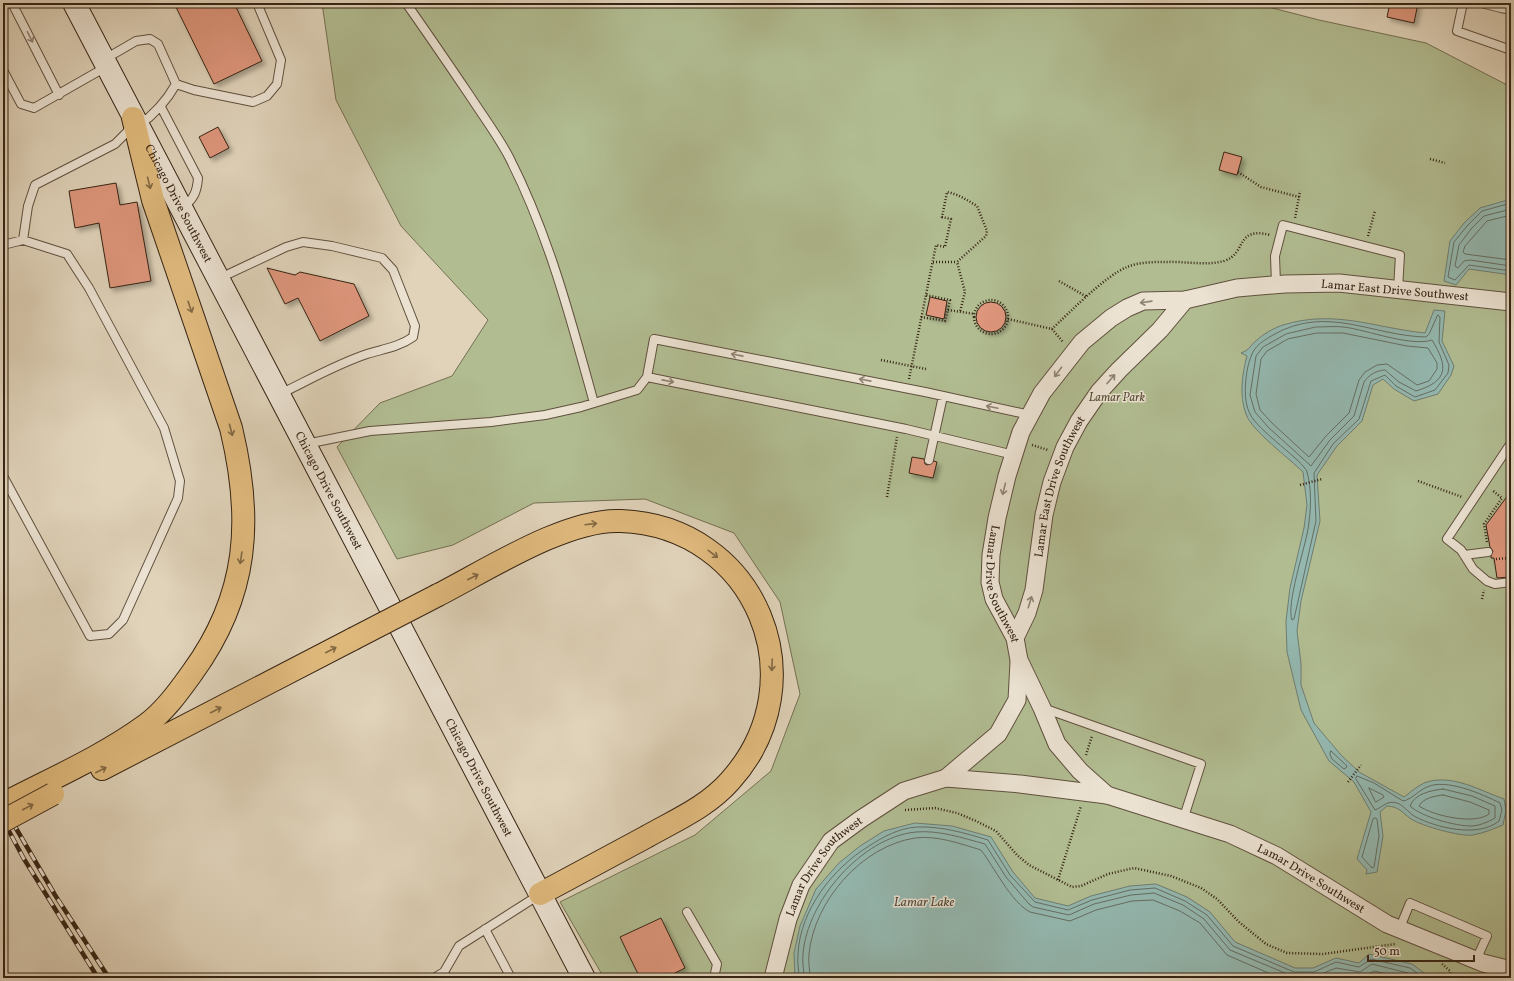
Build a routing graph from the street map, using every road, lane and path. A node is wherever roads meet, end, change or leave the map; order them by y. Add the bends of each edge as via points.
1 (12, 3) edge
2 (74, 3) edge
3 (258, 3) edge
4 (406, 3) edge
5 (1463, 3) edge
6 (1481, 3) edge
7 (1502, 5) edge
8 (1511, 10) edge
9 (1511, 50) edge
10 (104, 64) junction
11 (3, 70) edge
12 (176, 84) junction
13 (59, 95) junction
14 (160, 107) junction
15 (136, 122) junction
16 (1430, 159) dead end
17 (1445, 163) dead end
18 (1238, 172) dead end
19 (1300, 191) dead end
20 (1299, 197) junction
21 (183, 209) junction
22 (1375, 211) dead end
23 (1293, 228) junction
24 (1280, 238) junction
25 (23, 240) junction
26 (3, 245) edge
27 (1365, 246) junction
28 (932, 262) junction
29 (957, 262) junction
30 (219, 278) junction
31 (1059, 281) dead end
32 (1276, 284) junction
33 (1398, 289) junction
34 (926, 295) junction
35 (1087, 297) junction
36 (1185, 300) junction
37 (1511, 302) edge
38 (948, 310) junction
39 (960, 312) junction
40 (975, 314) junction
41 (921, 317) junction
42 (1008, 319) junction
43 (1082, 342) joint
44 (881, 360) dead end
45 (912, 366) junction
46 (926, 369) dead end
47 (647, 377) junction
48 (907, 388) junction
49 (280, 394) junction
50 (943, 396) junction
51 (594, 403) junction
52 (1030, 415) junction
53 (899, 428) junction
54 (935, 436) junction
55 (305, 444) junction
56 (1511, 444) edge
57 (1016, 448) junction
58 (1063, 454) junction
59 (929, 460) dead end
60 (3, 476) edge
61 (1322, 479) dead end
62 (1418, 481) dead end
63 (1496, 484) dead end
64 (1300, 485) dead end
65 (887, 497) dead end
66 (1472, 502) junction
67 (1488, 552) junction
68 (1464, 555) junction
69 (1511, 558) edge
70 (1511, 582) edge
71 (1015, 638) junction
72 (1019, 660) junction
73 (1042, 708) junction
74 (1361, 765) dead end
75 (946, 778) junction
76 (1348, 782) dead end
77 (50, 788) junction
78 (1107, 795) junction
79 (3, 804) edge
80 (900, 810) dead end
81 (1183, 820) junction
82 (3, 821) edge
83 (540, 894) junction
84 (687, 912) dead end
85 (485, 929) junction
86 (1400, 938) junction
87 (1476, 960) junction
88 (1437, 961) dead end
89 (1511, 970) edge
90 (445, 975) edge
91 (434, 978) edge
92 (511, 978) edge
93 (584, 978) edge
94 (714, 978) edge
95 (773, 978) edge
96 (1451, 978) edge

1 -> 13 lane
2 - 10 main road, Chicago Drive Southwest
3 - 12 lane via 281,60 277,84 267,96 253,102
4 - 51 lane via 488,122 525,190 554,266
5 - 9 lane via 1457,31
6 - 7 lane
7 - 8 lane
10 - 12 lane via 136,41 150,39 158,44
10 - 13 lane
10 - 15 main road, Chicago Drive Southwest
11 - 13 lane via 22,104 27,108 39,107
12 - 14 lane via 168,100
14 - 15 lane
14 - 21 lane via 198,178 197,191
15 - 21 main road, Chicago Drive Southwest
15 - 25 lane via 115,144 35,185 28,206
15 -> 77 highway via 153,200 231,428 240,465 244,539 238,577 225,615 206,654 176,695 148,723
16 - 17 path
18 - 20 path via 1261,187
19 - 20 path
20 - 23 path
21 - 30 main road, Chicago Drive Southwest
22 - 27 path
23 - 24 lane via 1283,225
23 - 27 lane
24 - 32 lane via 1275,256
24 - 35 path via 1254,233 1244,240 1235,254 1224,261 1135,264 1118,271
25 - 26 lane
25 - 60 lane via 67,254 89,288 164,428 180,481 178,498 123,620 108,634 90,636
27 - 33 lane via 1400,255
28 - 29 path
28 - 29 path via 936,245 945,246 951,219 942,217 947,192 957,194 977,206 987,231 984,240
28 - 34 path
29 - 39 path via 965,292
30 - 49 main road, Chicago Drive Southwest
30 - 49 lane via 286,247 303,242 382,258 393,270 415,326 413,338 406,343 334,367
31 - 35 path
32 - 33 street, Lamar East Drive Southwest via 1339,283
32 - 36 street, Lamar East Drive Southwest via 1237,288
33 - 37 street, Lamar East Drive Southwest
34 - 38 path via 950,300
34 - 41 path
35 - 42 path via 1052,330
36 -> 43 street, Lamar East Drive Southwest via 1143,301 1111,318
58 -> 36 street, Lamar East Drive Southwest via 1079,421 1099,392 1160,330
38 - 39 path
38 - 41 path via 945,321
39 - 40 path
40 - 42 path via 980,304 991,300 1002,304 1008,313
40 - 42 path via 976,325 989,334 1004,329
41 - 45 path
43 -> 52 street, Lamar Drive Southwest via 1042,393
44 - 45 path
45 - 46 path
45 - 48 path
48 -> 47 lane via 654,339
47 - 51 lane via 637,390
47 -> 53 lane
48 - 50 lane
49 - 55 main road, Chicago Drive Southwest
52 -> 50 lane
50 - 54 lane
51 - 55 lane via 581,408 520,419 370,431
52 - 57 street, Lamar Drive Southwest
53 - 54 lane
53 - 65 path
54 - 57 lane
54 - 59 lane
55 - 83 main road, Chicago Drive Southwest
56 - 66 lane
57 - 58 path
57 -> 71 street, Lamar Drive Southwest via 996,518 990,582 994,599
71 -> 58 street, Lamar East Drive Southwest via 1034,590 1044,515 1052,482
61 - 64 path
62 - 66 path
63 - 67 path via 1492,490 1502,498 1484,524
66 - 68 lane via 1447,540
67 - 68 lane
67 - 69 path via 1489,560
68 - 70 lane via 1473,569 1488,582
71 - 72 street, Lamar Drive Southwest
72 - 73 street, Lamar Drive Southwest
72 - 75 street via 1017,700 998,734
73 - 78 street, Lamar Drive Southwest via 1057,744 1080,771
73 - 81 lane via 1200,764
74 - 76 path
75 - 78 street, Lamar Drive Southwest
75 - 95 street, Lamar Drive Southwest via 904,791 831,841 801,884 788,919
77 - 79 highway
82 -> 77 highway, bridge
77 -> 83 highway, bridge via 353,639 537,544 579,526 620,520 656,526 690,538 717,557 745,587 763,620 773,660 770,700 758,742 731,780 707,803
78 - 81 street, Lamar Drive Southwest
80 - 86 path via 935,808 976,820 996,831 1017,855 1029,864 1072,887 1134,868 1171,876 1201,888 1217,899 1239,922 1266,944 1287,953 1323,954 1385,945
81 - 86 street, Lamar Drive Southwest via 1230,834 1277,856 1375,918
83 - 85 lane
83 - 93 main road, Chicago Drive Southwest
84 - 94 lane via 717,964
85 - 90 lane via 460,946
85 - 92 lane
86 - 87 street, Lamar Drive Southwest
86 - 87 lane via 1410,903 1487,936
87 - 89 street, Lamar Drive Southwest
88 - 96 path via 1450,971
90 - 91 lane

